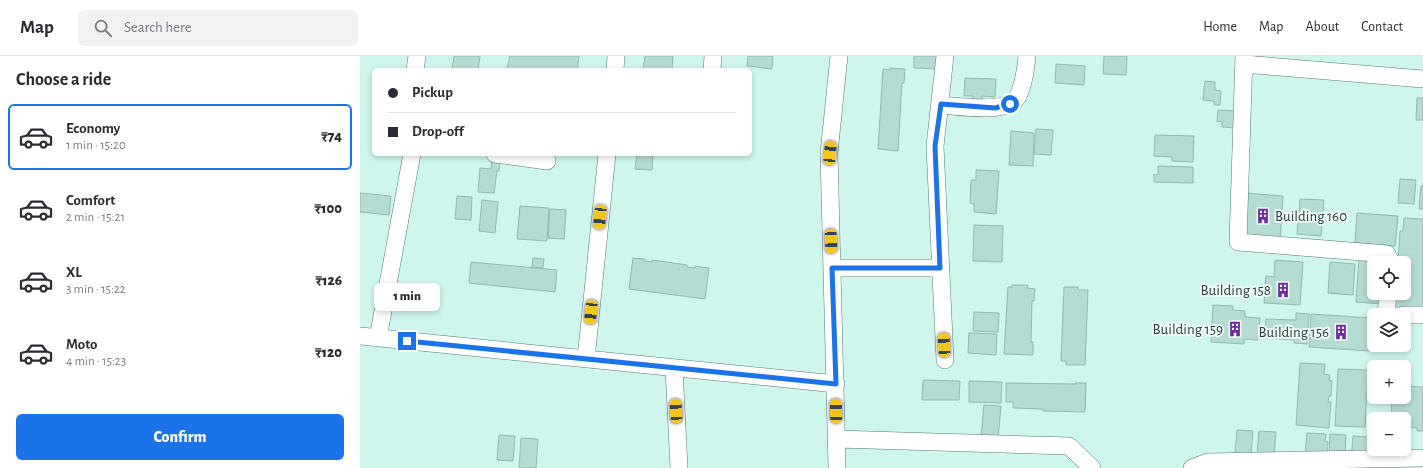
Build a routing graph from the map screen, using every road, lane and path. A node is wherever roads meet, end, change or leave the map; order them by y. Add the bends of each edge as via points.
1 (417, 56) edge
2 (616, 56) edge
3 (713, 56) edge
4 (839, 56) edge
5 (945, 56) edge
6 (1027, 56) edge
7 (1244, 60) edge
8 (415, 68) edge
9 (615, 68) edge
10 (712, 68) edge
11 (1423, 79) edge
12 (941, 104) junction
13 (412, 156) edge
14 (510, 156) edge
15 (607, 156) edge
16 (547, 161) dead end
17 (1388, 256) edge
18 (832, 268) junction
19 (940, 268) junction
20 (1411, 315) edge
21 (1423, 315) edge
22 (360, 336) edge
23 (378, 338) junction
24 (586, 359) junction
25 (945, 360) dead end
26 (674, 368) junction
27 (836, 384) junction
28 (837, 439) junction
29 (1423, 458) edge
30 (1287, 464) edge
31 (679, 468) edge
32 (837, 468) edge
33 (1092, 468) edge
34 (1192, 468) edge

1 - 8 street
2 - 9 street
3 - 10 street
4 - 18 street via 830,153
5 - 12 street
6 - 12 street via 1018,97 1010,104 995,108
7 - 11 street
7 - 17 street via 1238,242
12 - 19 street via 935,146
13 - 23 street
14 - 16 street
15 - 24 street
18 - 19 street
18 - 27 street
19 - 25 street
20 - 21 street
22 - 23 street
23 - 24 street
24 - 26 street
26 - 27 street
26 - 31 street
27 - 28 street
28 - 32 street
28 - 33 street via 1069,446
29 - 30 street
30 - 34 street via 1208,462

